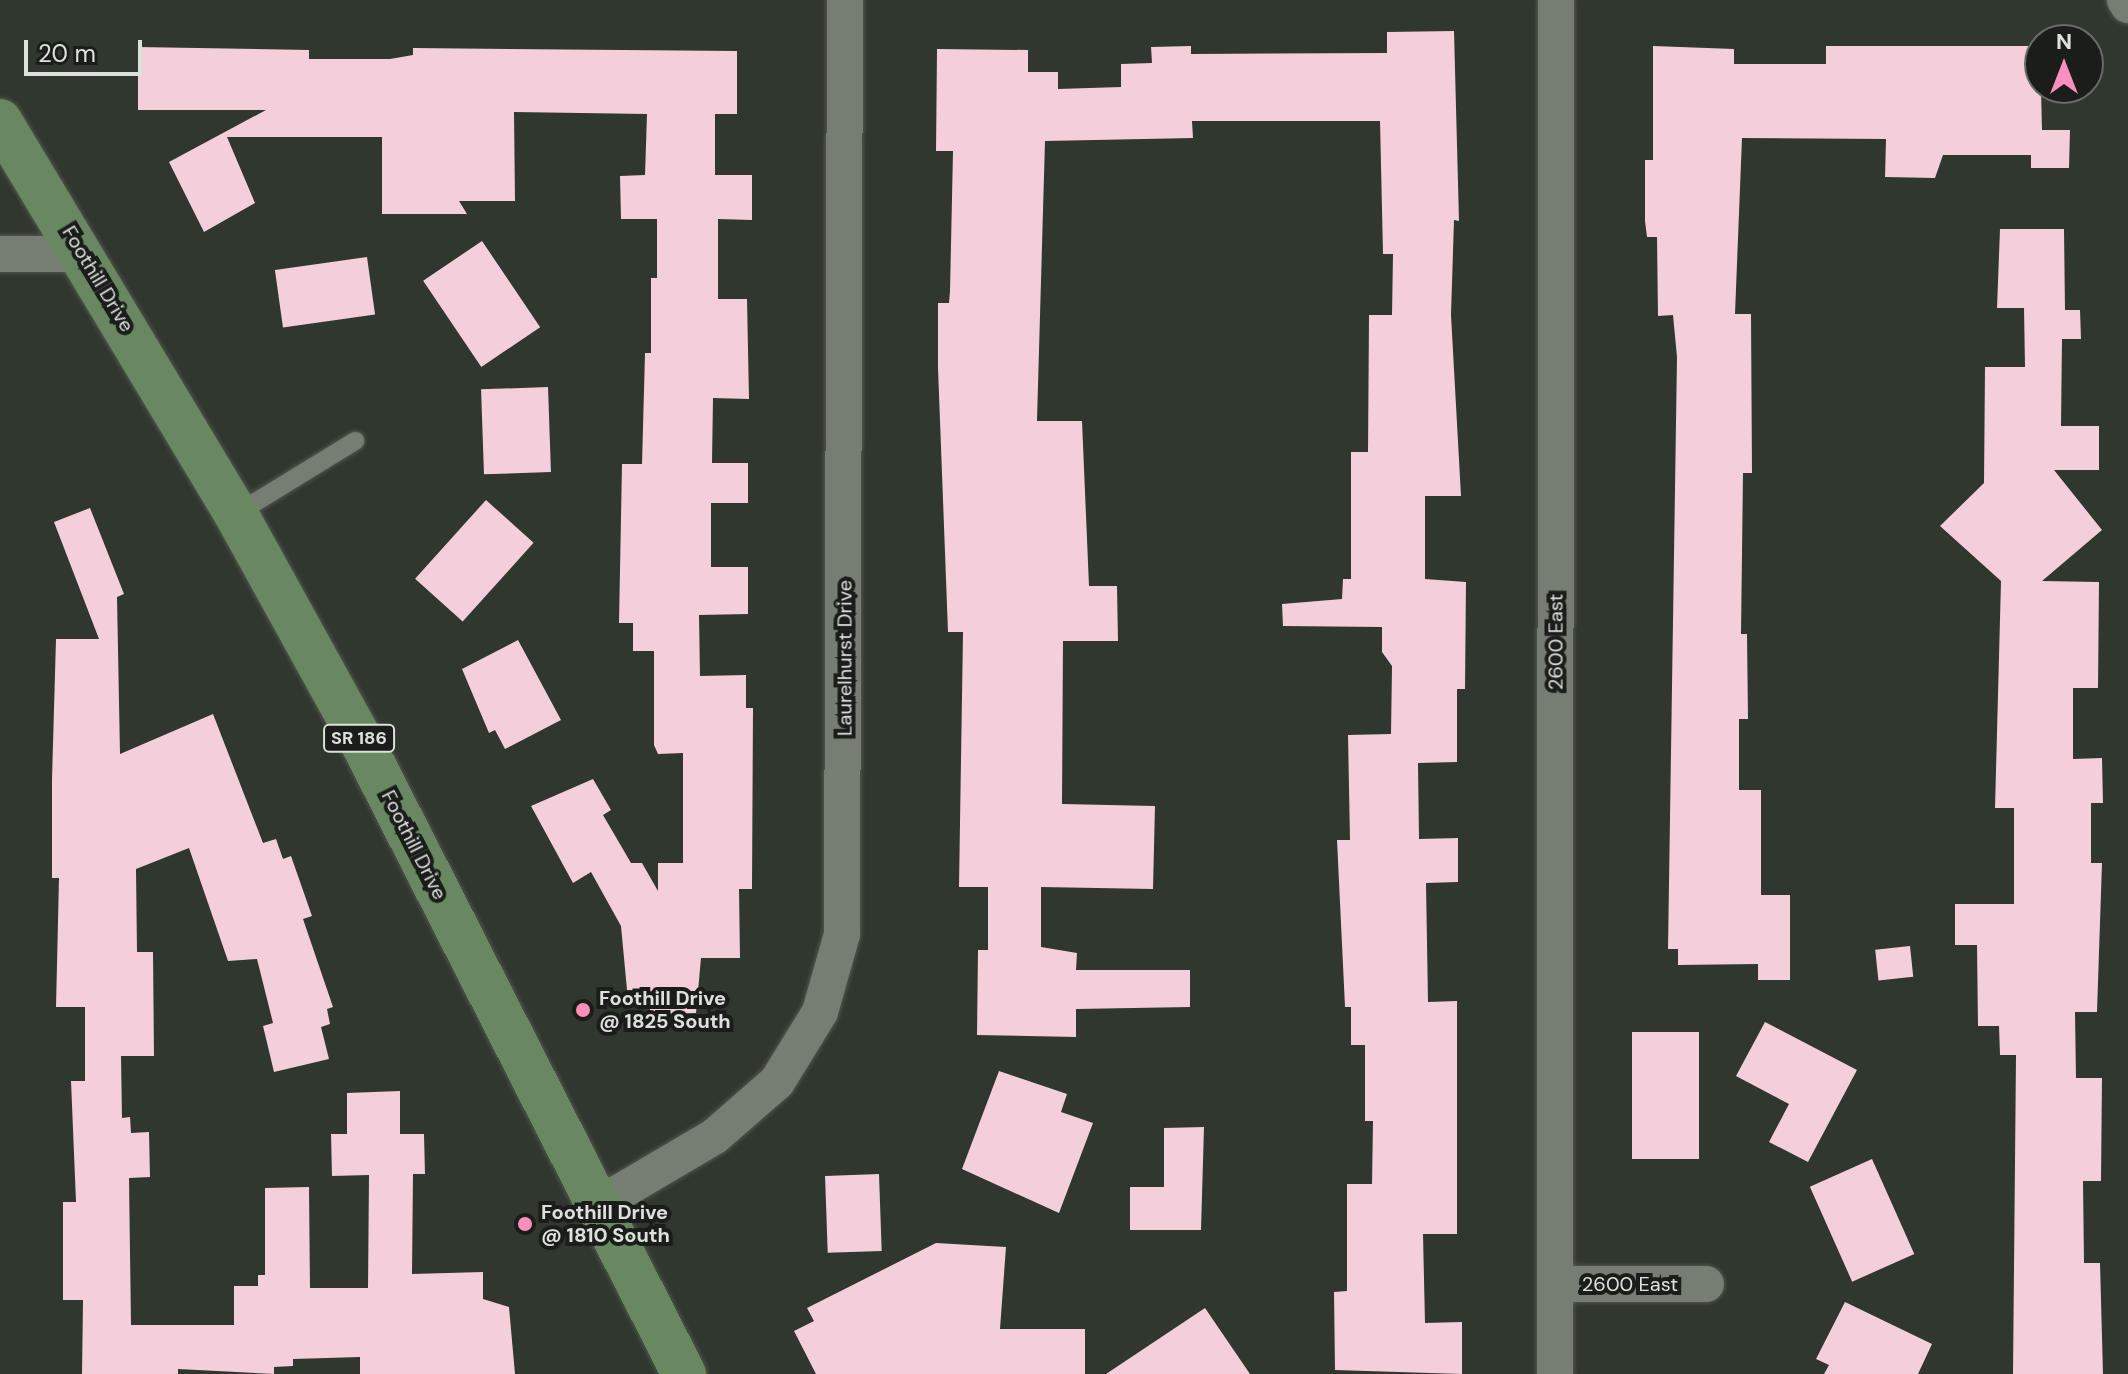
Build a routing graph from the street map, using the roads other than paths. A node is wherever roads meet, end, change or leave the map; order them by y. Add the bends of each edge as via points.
1 (845, 0) edge
2 (1556, 0) edge
3 (0, 121) edge
4 (0, 254) edge
5 (84, 254) junction
6 (355, 441) dead end
7 (236, 514) junction
8 (598, 1205) junction
9 (1555, 1284) junction
10 (1706, 1284) dead end
11 (684, 1374) edge
12 (1555, 1374) edge

1 - 8 street, Laurelhurst Drive via 842,934 820,1012 777,1082 715,1136
2 - 9 street, 2600 East
3 - 5 main road, Foothill Drive / SR 186
4 - 5 street
5 - 7 main road, Foothill Drive / SR 186
6 - 7 lane
7 - 8 main road, Foothill Drive / SR 186 via 365,748
8 - 11 main road, Foothill Drive / SR 186
9 - 10 street, 2600 East
9 - 12 street, 2600 East

